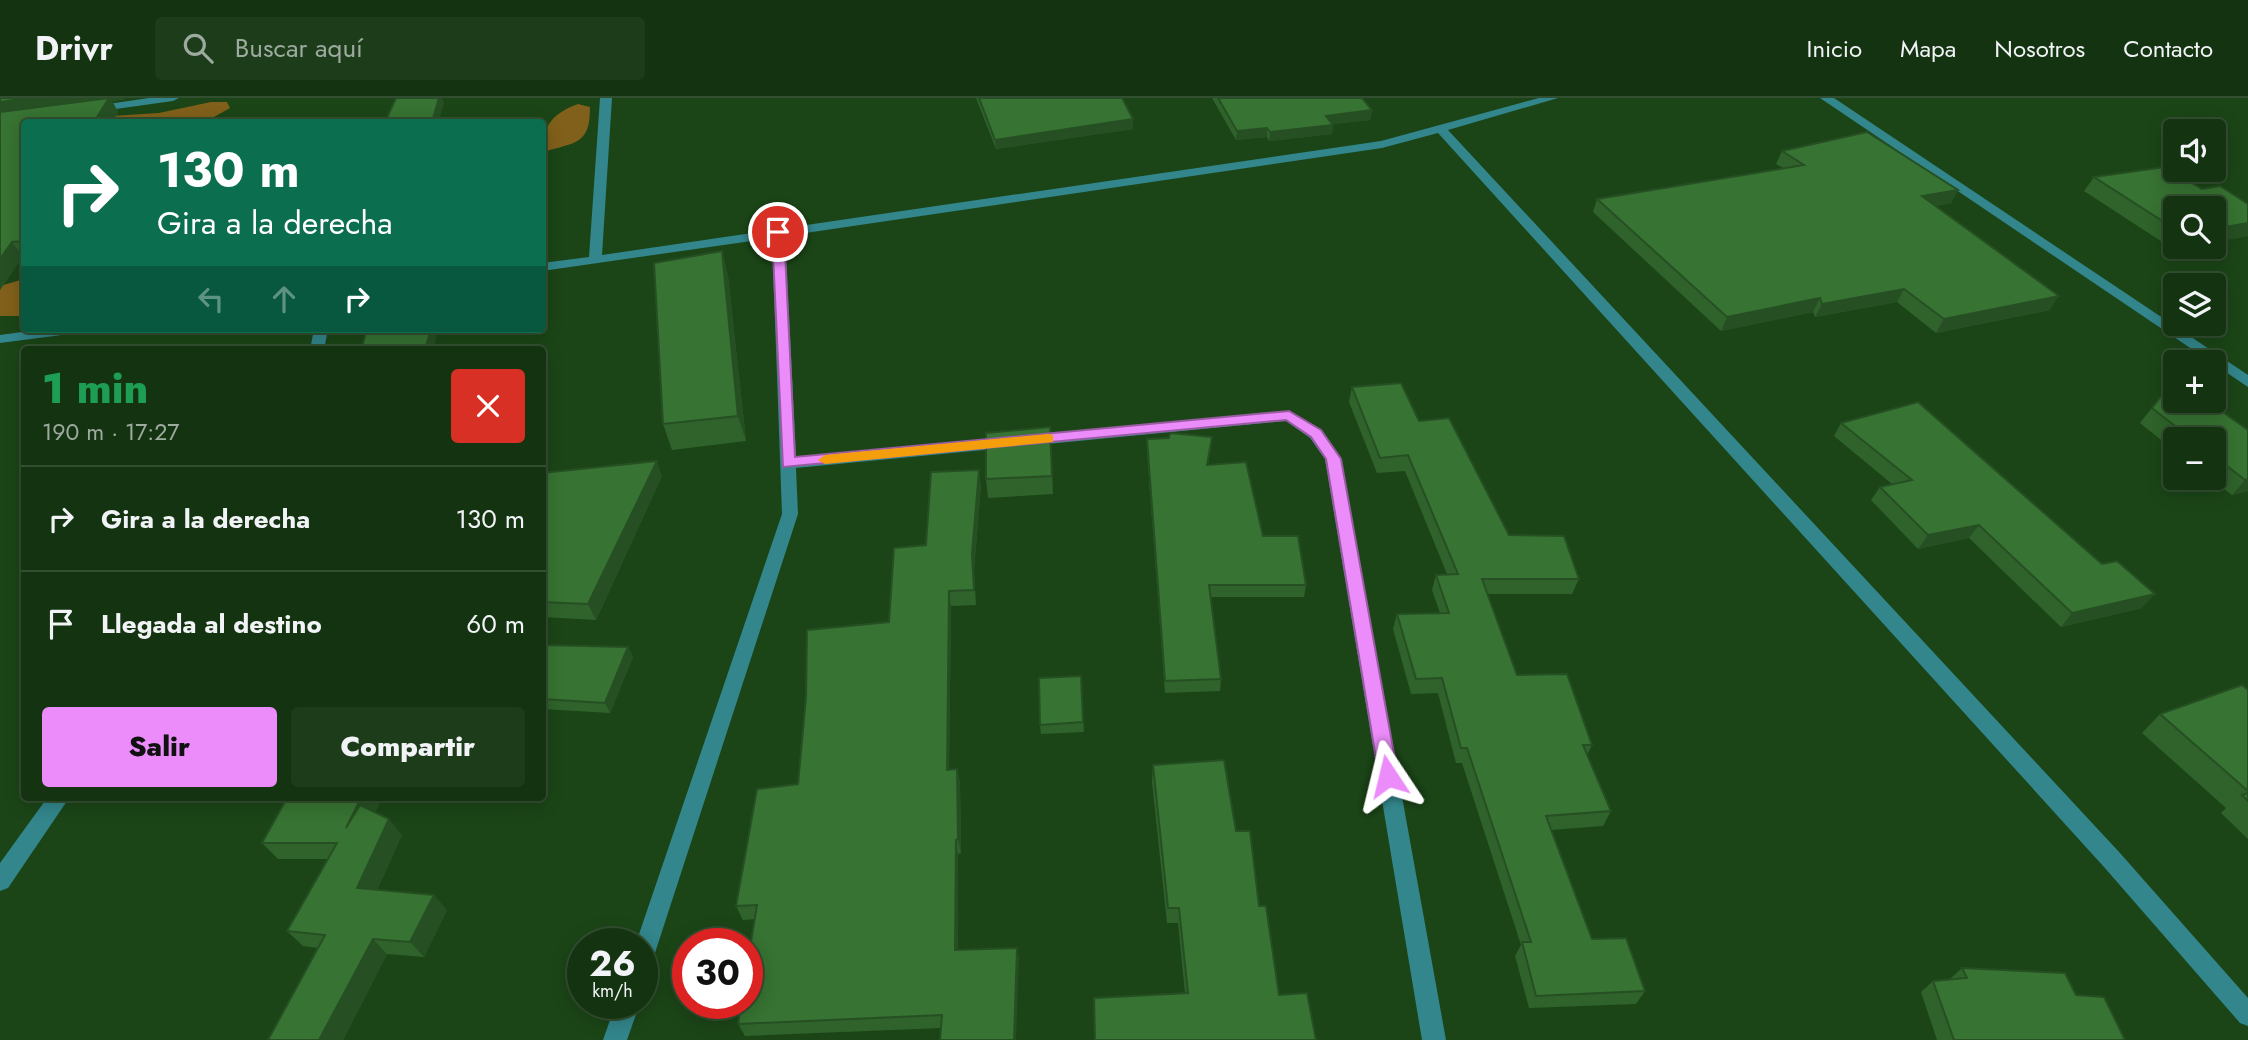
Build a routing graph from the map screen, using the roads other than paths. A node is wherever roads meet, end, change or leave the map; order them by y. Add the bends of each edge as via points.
1 (173, 98) edge
2 (606, 98) edge
3 (1552, 98) edge
4 (1826, 98) edge
5 (80, 111) edge
6 (1440, 128) junction
7 (778, 232) junction
8 (595, 260) junction
9 (546, 266) edge
10 (46, 333) edge
11 (0, 339) edge
12 (2248, 382) edge
13 (788, 463) junction
14 (57, 801) edge
15 (0, 881) edge
16 (652, 928) edge
17 (2248, 1015) edge
18 (622, 1019) edge
19 (615, 1040) edge
20 (1434, 1040) edge

1 - 5 street
2 - 8 street
3 - 6 street
4 - 12 street
6 - 7 street via 1382,144
6 - 17 street via 2112,860
7 - 8 street
7 - 13 street
8 - 9 street
10 - 11 street
13 - 16 street via 790,514
13 - 20 street via 1289,416 1316,434 1333,459
14 - 15 street
18 - 19 street

